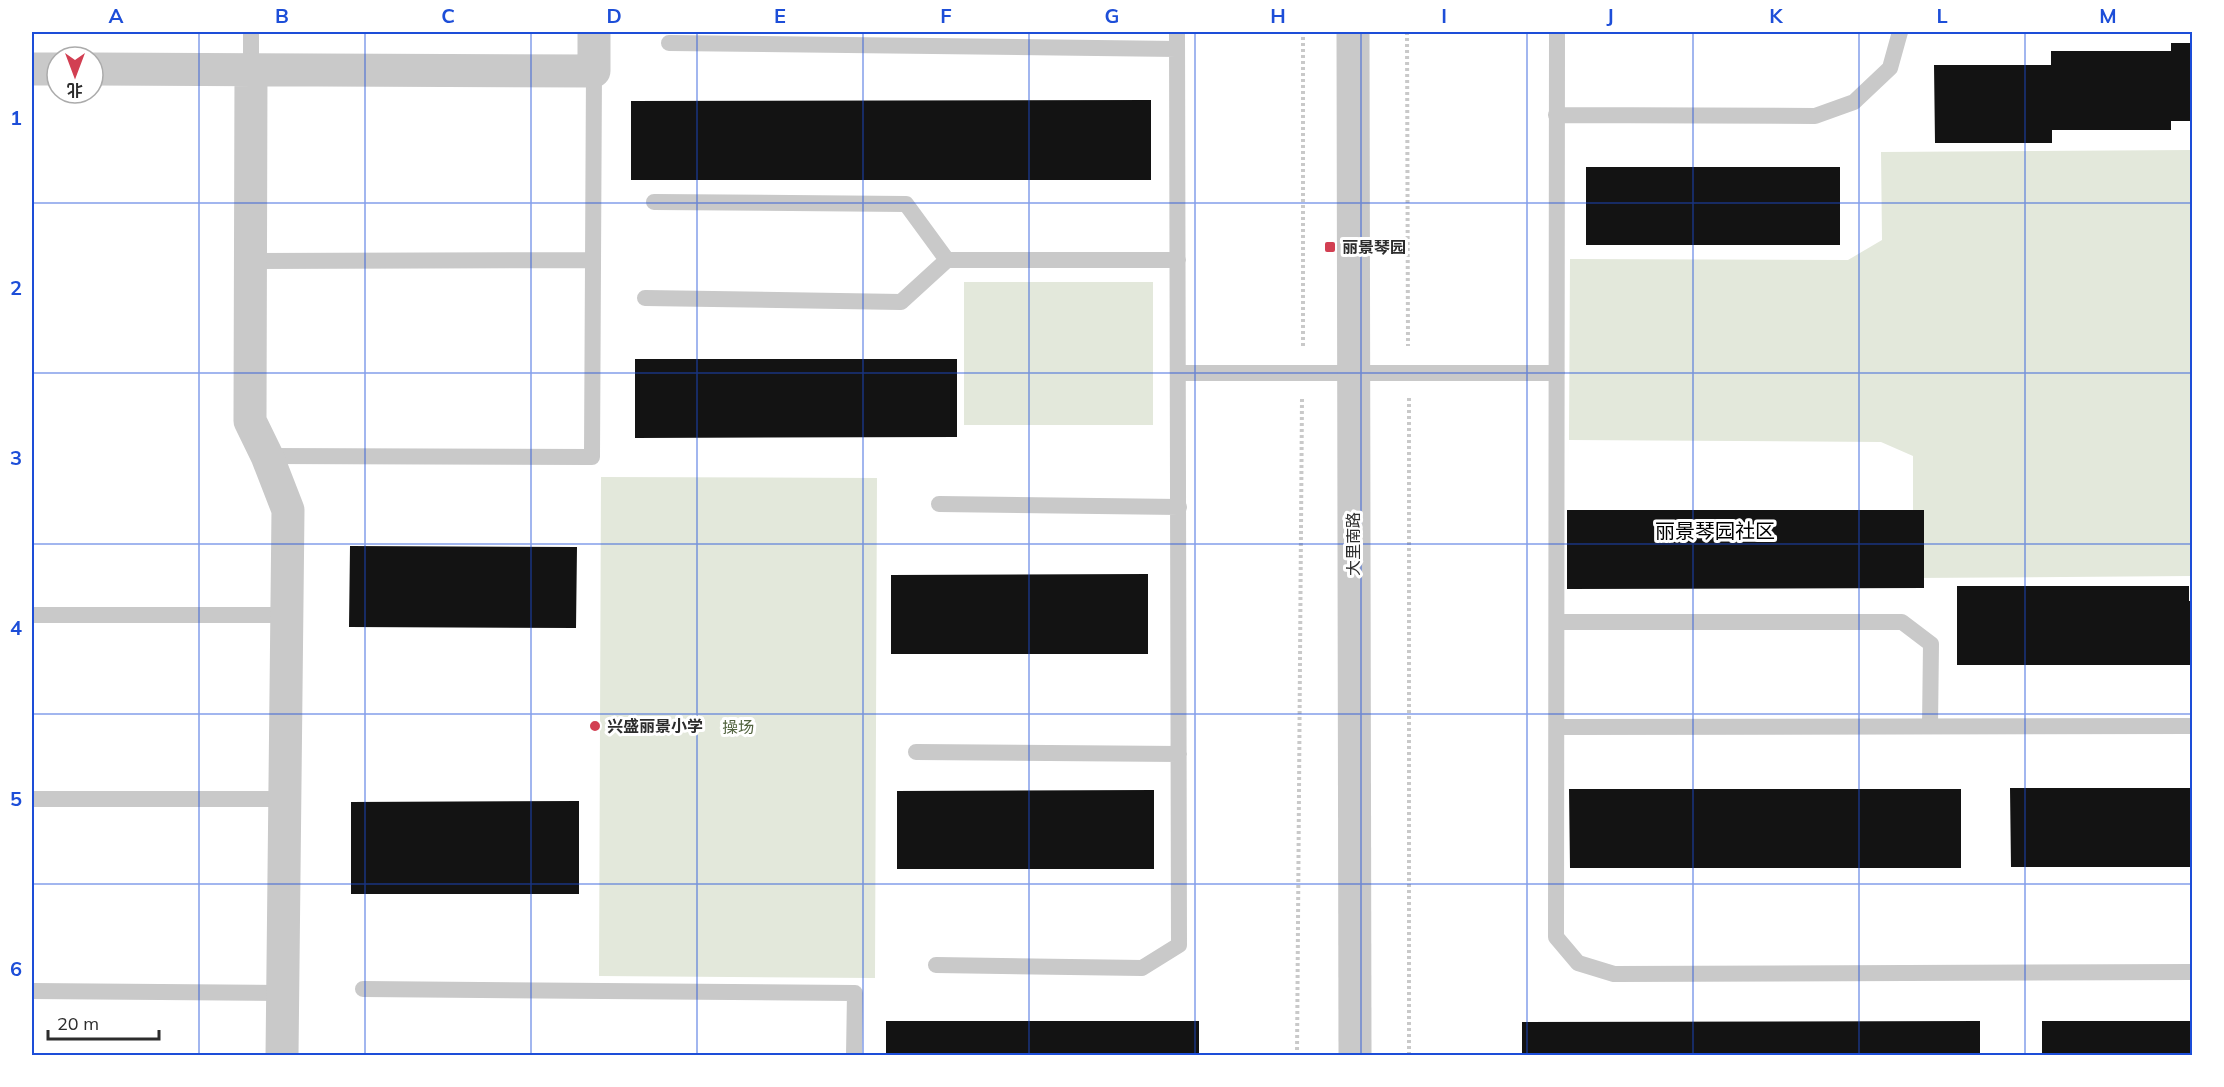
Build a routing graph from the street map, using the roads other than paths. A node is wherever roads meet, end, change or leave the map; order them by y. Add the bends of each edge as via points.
1 (251, 32) edge
2 (594, 32) edge
3 (1177, 32) edge
4 (1353, 32) edge
5 (1557, 32) edge
6 (1900, 32) edge
7 (669, 43) dead end
8 (1177, 49) junction
9 (105, 69) edge
10 (251, 70) junction
11 (594, 71) junction
12 (1556, 115) junction
13 (654, 202) dead end
14 (593, 260) junction
15 (947, 260) junction
16 (1178, 260) junction
17 (251, 261) junction
18 (645, 298) dead end
19 (1179, 373) junction
20 (1353, 373) junction
21 (1557, 373) junction
22 (267, 456) junction
23 (939, 504) dead end
24 (1179, 507) junction
25 (32, 615) edge
26 (287, 615) junction
27 (1558, 622) junction
28 (1930, 726) junction
29 (2193, 726) edge
30 (1558, 727) junction
31 (916, 752) dead end
32 (1179, 754) junction
33 (32, 799) edge
34 (284, 799) junction
35 (936, 965) dead end
36 (2193, 972) edge
37 (363, 989) dead end
38 (32, 991) edge
39 (283, 993) junction
40 (282, 1056) edge
41 (854, 1056) edge
42 (1355, 1056) edge

1 - 10 lane
2 - 11 street
3 - 8 lane
4 - 20 street, 大里南路
5 - 12 lane
6 - 12 lane via 1890,68 1854,102 1815,116
7 - 8 lane
8 - 16 lane
9 - 10 street
10 - 11 street
10 - 17 street
11 - 14 lane
12 - 21 lane
13 - 15 lane via 906,204
14 - 17 lane
14 - 22 lane via 592,458
15 - 16 lane
15 - 18 lane via 901,302
16 - 19 lane
17 - 22 street via 250,421
19 - 20 lane
19 - 24 lane
20 - 21 lane
20 - 42 street, 大里南路
21 - 27 lane
22 - 26 street via 288,510
23 - 24 lane
24 - 32 lane
25 - 26 lane
26 - 34 street
27 - 28 lane via 1902,622 1930,644
27 - 30 lane
28 - 29 lane
28 - 30 lane
30 - 36 lane via 1556,937 1578,963 1614,974
31 - 32 lane
32 - 35 lane via 1179,945 1142,968
33 - 34 lane
34 - 39 street
37 - 41 lane via 855,993
38 - 39 lane
39 - 40 street

